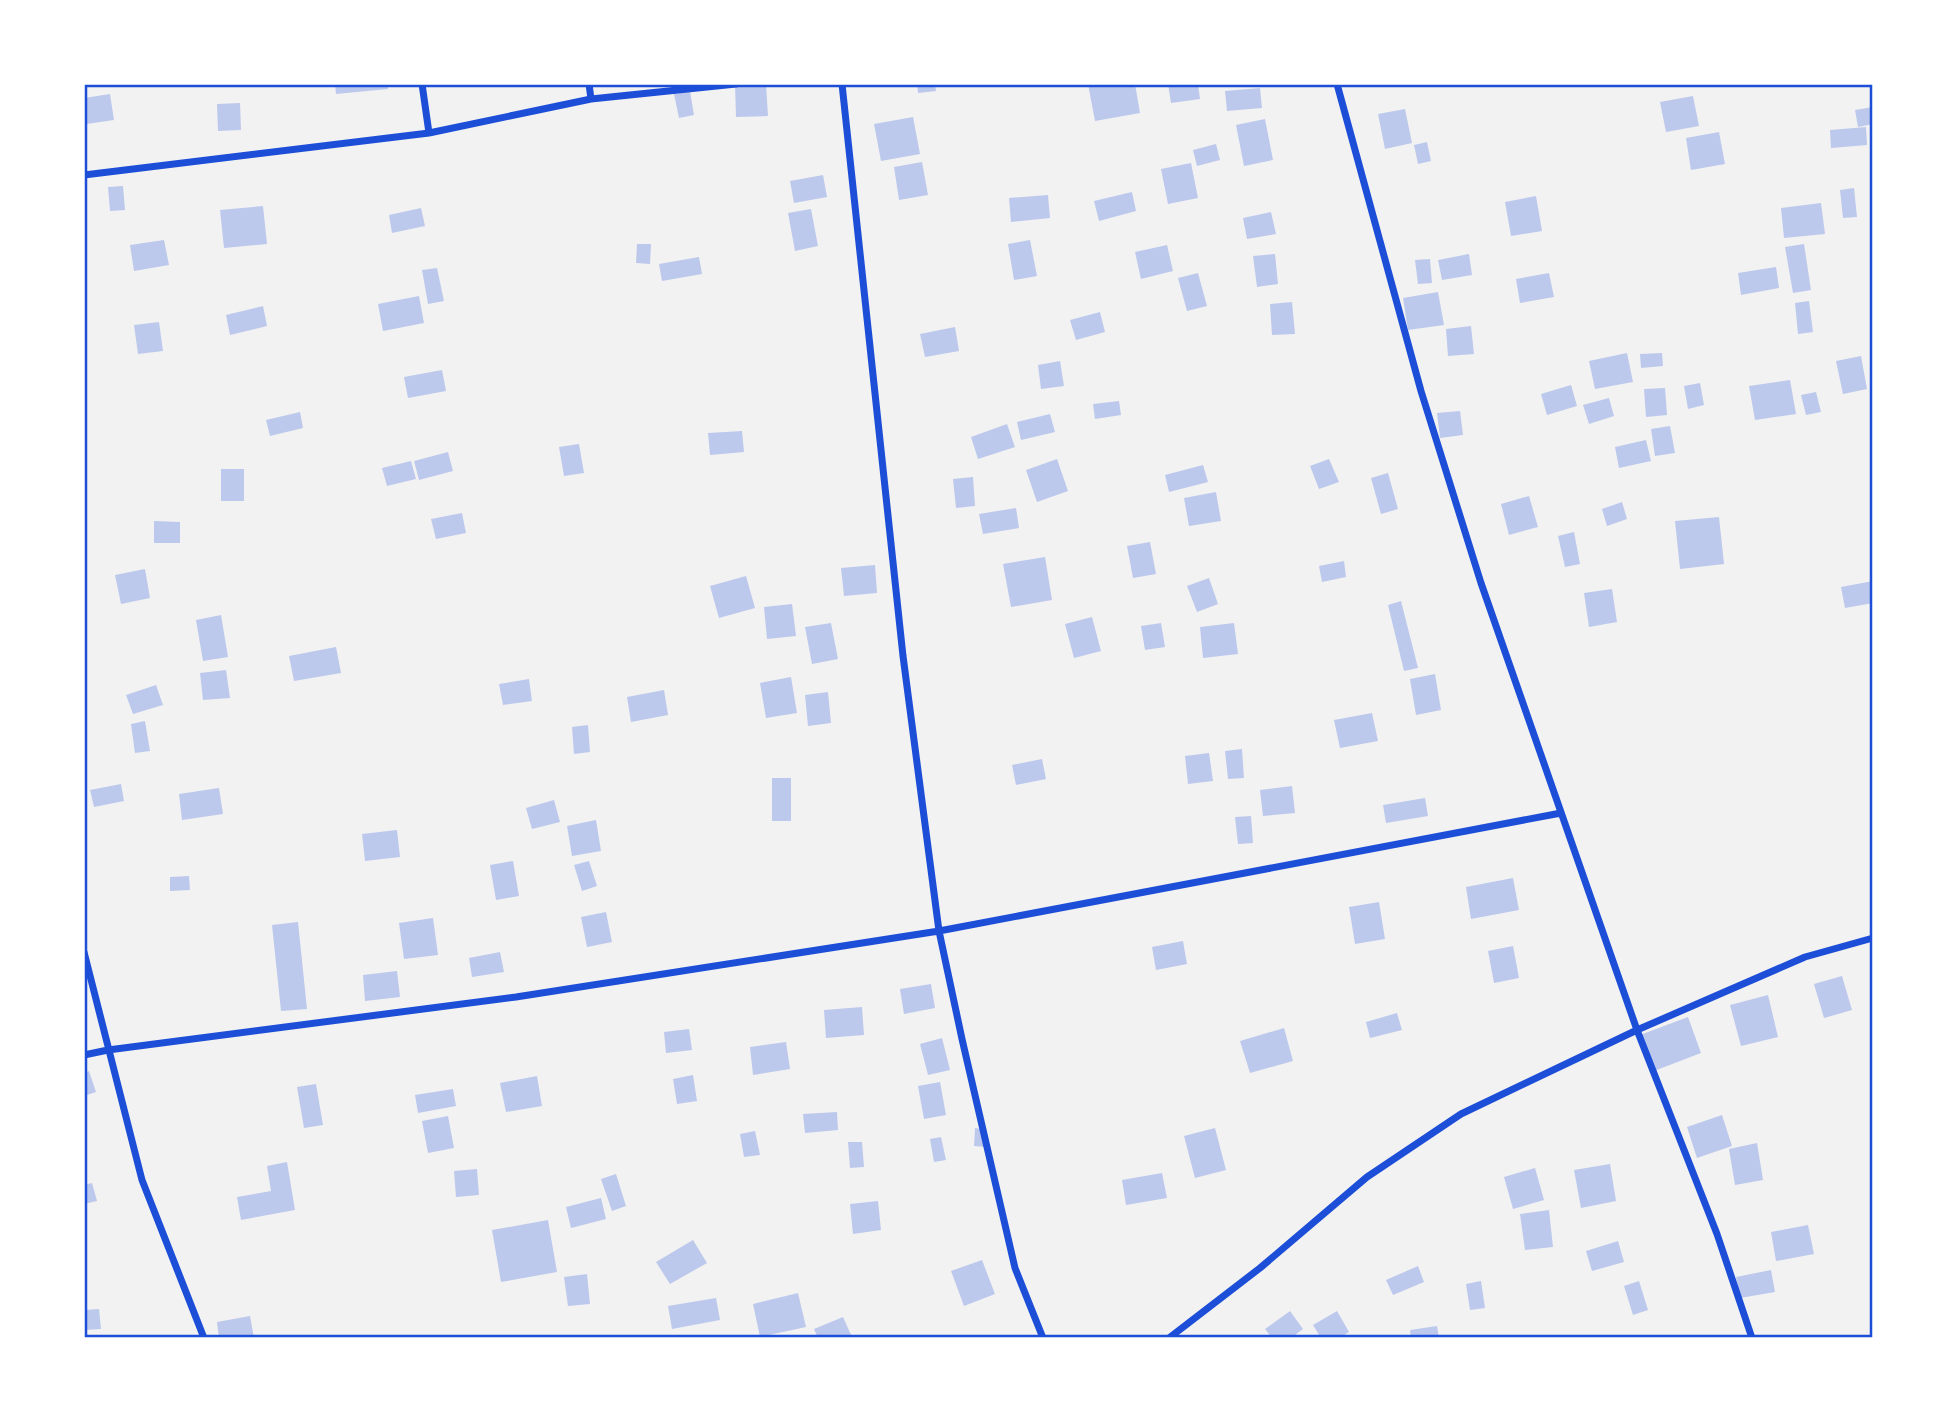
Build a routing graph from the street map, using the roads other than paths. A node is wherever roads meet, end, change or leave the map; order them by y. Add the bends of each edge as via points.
1 (422, 84) edge
2 (589, 84) edge
3 (736, 84) edge
4 (842, 84) edge
5 (1337, 84) edge
6 (591, 99) junction
7 (429, 133) junction
8 (84, 175) edge
9 (1561, 813) junction
10 (939, 932) junction
11 (1873, 938) edge
12 (84, 952) edge
13 (1637, 1030) junction
14 (108, 1050) junction
15 (84, 1055) edge
16 (204, 1338) edge
17 (1043, 1338) edge
18 (1169, 1338) edge
19 (1752, 1338) edge

1 - 7 street
2 - 6 street
3 - 6 street
4 - 10 street via 903,656
5 - 9 street via 1425,403
6 - 7 street
7 - 8 street
9 - 10 street
9 - 13 street
10 - 14 street via 516,997
10 - 17 street via 1016,1268
11 - 13 street via 1805,957
12 - 14 street
13 - 18 street via 1461,1114 1367,1177
13 - 19 street via 1717,1234
14 - 15 street
14 - 16 street via 142,1180

